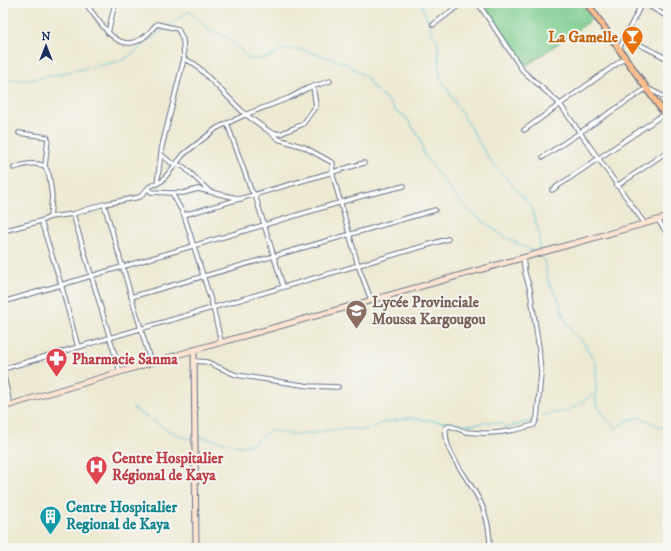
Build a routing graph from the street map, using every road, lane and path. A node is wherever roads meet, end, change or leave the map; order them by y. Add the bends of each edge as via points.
1 (94, 3) edge
2 (115, 3) edge
3 (462, 3) edge
4 (478, 3) edge
5 (587, 3) edge
6 (643, 3) edge
7 (86, 5) edge
8 (668, 17) edge
9 (433, 25) dead end
10 (108, 33) junction
11 (625, 37) junction
12 (619, 49) junction
13 (625, 58) junction
14 (184, 59) junction
15 (668, 59) edge
16 (330, 81) dead end
17 (313, 86) junction
18 (646, 88) junction
19 (668, 99) edge
20 (561, 105) junction
21 (245, 114) junction
22 (664, 114) junction
23 (668, 119) edge
24 (227, 123) junction
25 (524, 130) dead end
26 (270, 132) junction
27 (19, 133) dead end
28 (580, 133) junction
29 (668, 151) edge
30 (161, 154) junction
31 (543, 157) dead end
32 (599, 160) junction
33 (364, 163) dead end
34 (176, 164) junction
35 (45, 166) junction
36 (14, 168) dead end
37 (332, 172) junction
38 (157, 184) junction
39 (404, 186) dead end
40 (617, 186) junction
41 (148, 189) junction
42 (209, 190) junction
43 (552, 190) dead end
44 (172, 193) junction
45 (255, 195) junction
46 (241, 199) junction
47 (340, 202) junction
48 (104, 204) junction
49 (435, 210) dead end
50 (73, 214) junction
51 (184, 215) junction
52 (50, 217) junction
53 (668, 217) edge
54 (658, 220) junction
55 (41, 221) junction
56 (264, 224) junction
57 (645, 224) junction
58 (3, 231) edge
59 (350, 234) junction
60 (668, 235) edge
61 (448, 239) dead end
62 (194, 247) junction
63 (274, 255) junction
64 (523, 258) junction
65 (358, 264) junction
66 (122, 266) junction
67 (92, 275) junction
68 (203, 276) junction
69 (61, 284) junction
70 (283, 286) junction
71 (131, 297) junction
72 (371, 300) junction
73 (3, 302) edge
74 (213, 307) junction
75 (141, 328) junction
76 (110, 337) junction
77 (221, 342) junction
78 (78, 346) junction
79 (194, 350) junction
80 (195, 361) junction
81 (151, 363) junction
82 (3, 370) edge
83 (120, 372) junction
84 (338, 387) dead end
85 (10, 404) junction
86 (3, 407) edge
87 (196, 548) edge
88 (490, 548) edge

1 - 7 street
2 - 10 street
3 - 9 street
4 - 20 street via 523,71
5 - 12 main road
6 - 8 street
6 - 11 street
7 - 10 street
10 - 14 street via 120,42 134,42 144,37 157,24 178,29 183,40
11 - 12 street
11 - 15 street
12 - 13 main road
13 - 18 main road
13 - 20 street
14 - 21 street via 195,64
14 - 30 street
16 - 17 street
17 - 21 street
17 - 26 street via 316,106 303,124 280,134
18 - 19 street
18 - 22 main road
18 - 28 street
20 - 25 street
20 - 28 street
21 - 24 street
21 - 26 street
22 - 23 main road
22 - 32 street
24 - 34 street via 205,136
24 - 45 street
26 - 37 street via 278,139 304,147 327,159 333,163
27 - 35 street via 47,136
28 - 31 street
28 - 32 street
29 - 40 street
30 - 34 street
30 - 38 street
32 - 40 street
32 - 43 street
33 - 37 street
34 - 38 street
34 - 42 street via 184,167
35 - 36 street via 36,163
35 - 52 street via 52,196
37 - 45 street
37 - 47 street
38 - 41 street
39 - 47 street
40 - 57 street
41 - 44 street via 152,192
41 - 48 street via 140,197
42 - 44 street
42 - 46 street
44 - 51 street
45 - 46 street
45 - 56 street
46 - 51 street
47 - 56 street
47 - 59 street
48 - 50 street
48 - 66 street
49 - 59 street
50 - 52 street
50 - 67 street
51 - 62 street
52 - 55 street
53 - 54 main road
54 - 57 main road
54 - 60 street
55 - 58 street
55 - 69 street
56 - 62 street
56 - 63 street
57 - 64 main road
59 - 63 street
59 - 65 street
61 - 65 street
62 - 66 street
62 - 68 street
63 - 68 street
63 - 70 street
64 - 72 main road
64 - 88 street via 530,289 541,374 537,418 534,425 519,430 480,433 449,426 446,428 448,447 484,511
65 - 70 street
65 - 72 street
66 - 67 street
66 - 71 street
67 - 69 street
67 - 76 street
68 - 71 street
68 - 74 street
69 - 73 street
69 - 78 street
70 - 74 street
71 - 75 street
72 - 77 main road
74 - 75 street
74 - 77 street
75 - 76 street
75 - 81 street
76 - 78 street
76 - 83 street
77 - 79 main road
78 - 82 street
79 - 80 main road
79 - 81 main road
80 - 84 street via 207,362 236,375 309,386
80 - 87 main road
81 - 83 main road
82 - 85 street
83 - 85 main road
85 - 86 main road

